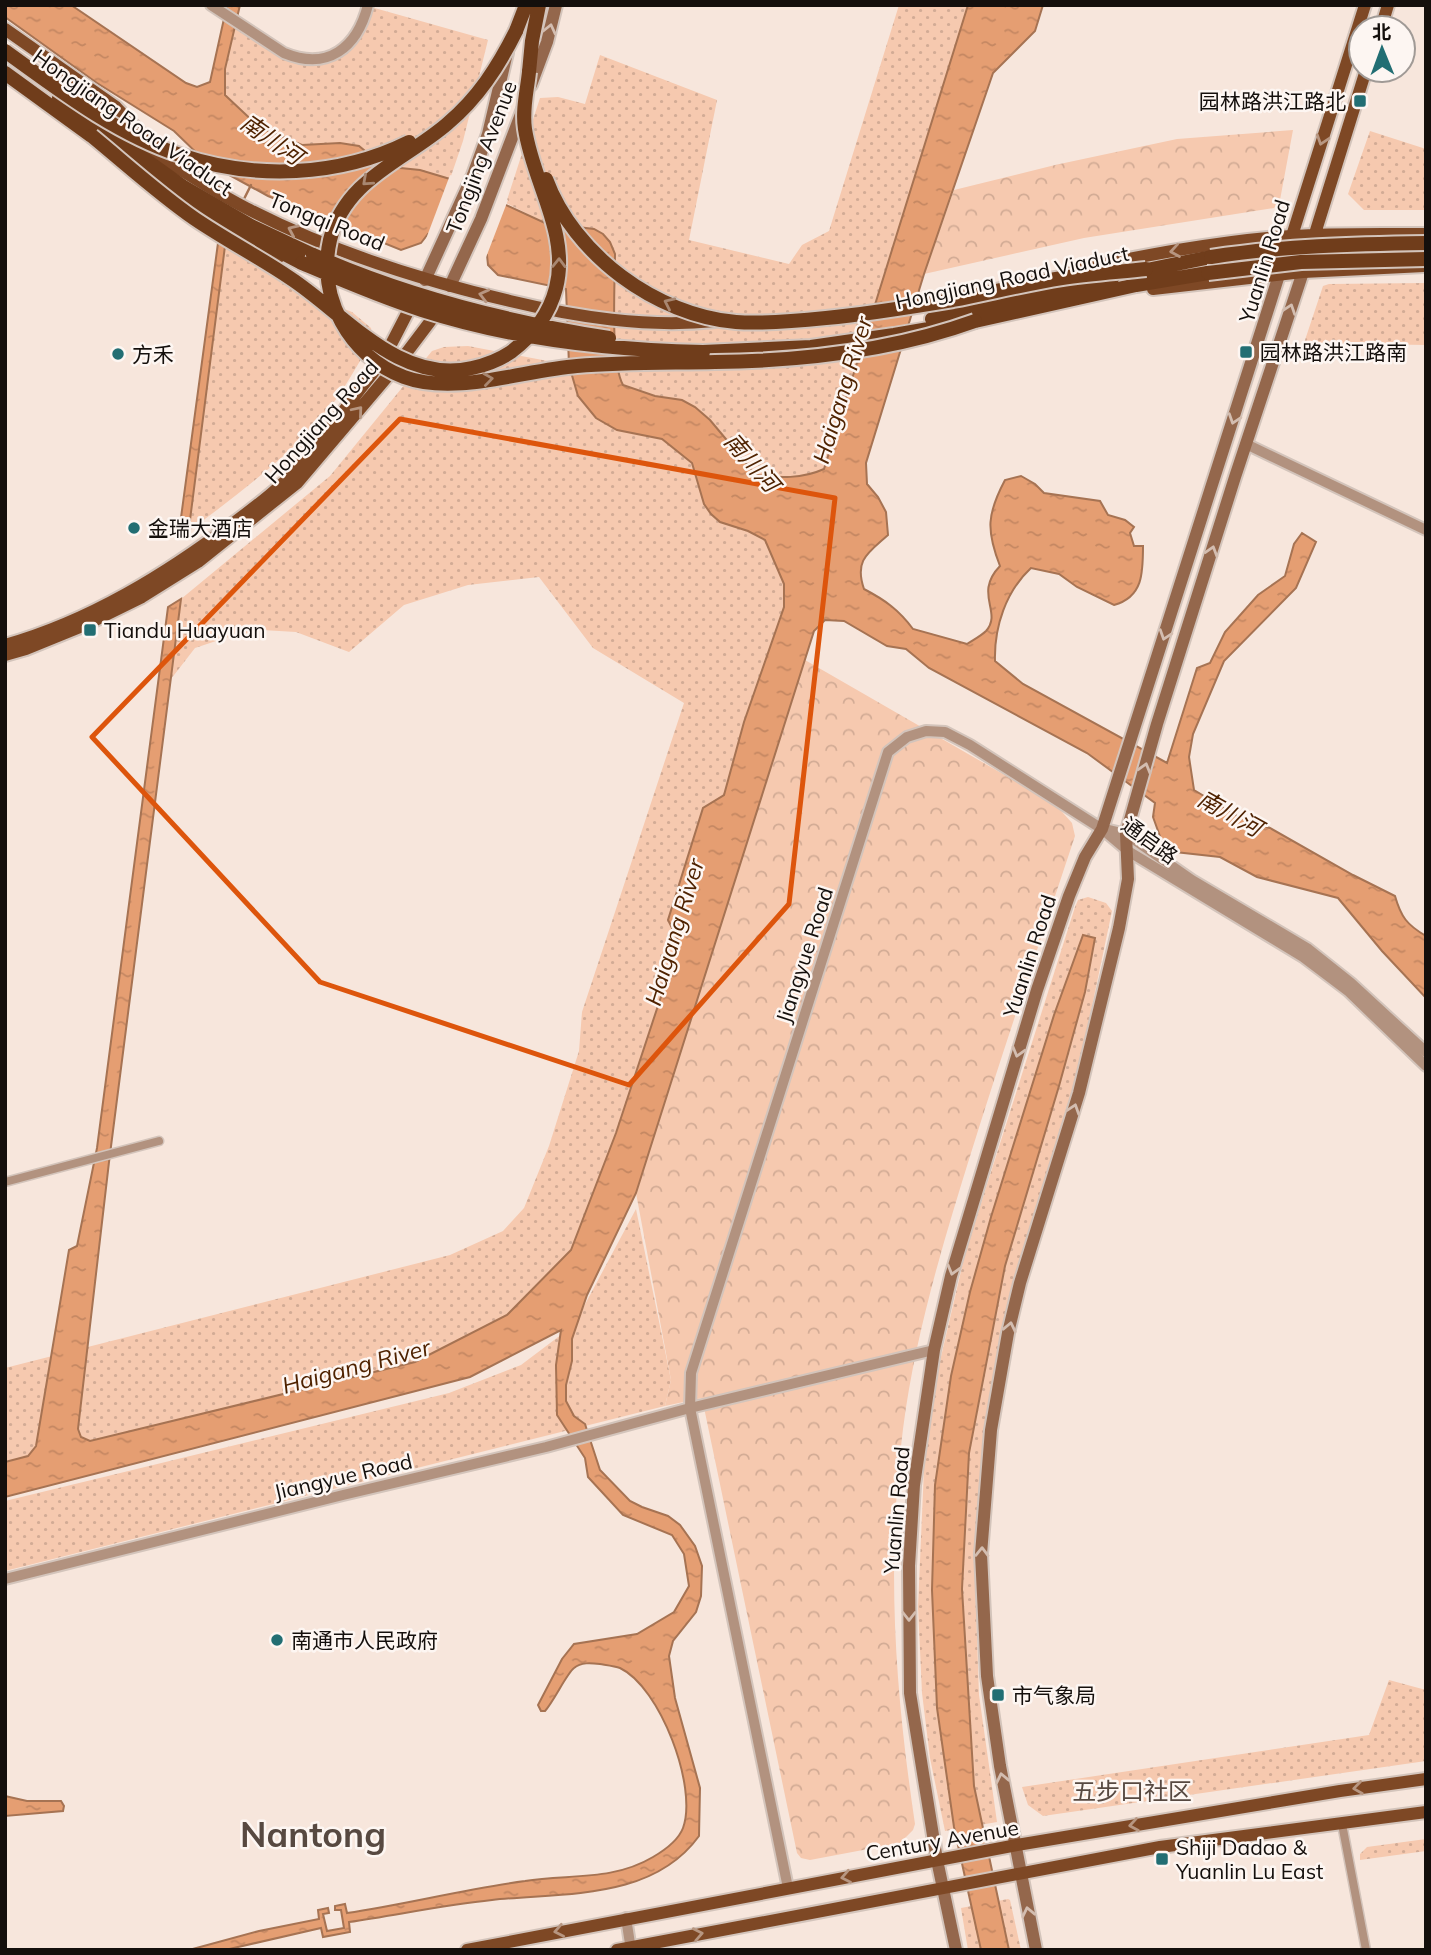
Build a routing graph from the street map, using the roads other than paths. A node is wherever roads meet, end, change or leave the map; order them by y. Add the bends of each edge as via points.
1 (211, 5) edge
2 (368, 5) edge
3 (518, 5) edge
4 (526, 5) edge
5 (539, 5) edge
6 (556, 5) edge
7 (1365, 5) edge
8 (5, 29) edge
9 (516, 31) junction
10 (5, 55) edge
11 (529, 72) junction
12 (5, 74) edge
13 (5, 81) edge
14 (1362, 84) edge
15 (92, 136) junction
16 (180, 170) junction
17 (1426, 234) edge
18 (1315, 235) junction
19 (1292, 236) junction
20 (1426, 243) edge
21 (1426, 259) edge
22 (1426, 265) edge
23 (1146, 269) junction
24 (1303, 272) junction
25 (1279, 275) junction
26 (425, 280) junction
27 (450, 286) junction
28 (408, 312) junction
29 (432, 319) junction
30 (975, 321) junction
31 (1246, 444) junction
32 (1426, 530) edge
33 (5, 645) edge
34 (5, 655) edge
35 (1102, 829) junction
36 (1126, 834) junction
37 (1128, 852) junction
38 (1426, 1052) edge
39 (1426, 1066) edge
40 (159, 1141) dead end
41 (5, 1182) edge
42 (934, 1350) junction
43 (690, 1408) junction
44 (5, 1579) edge
45 (1426, 1779) edge
46 (1426, 1812) edge
47 (1342, 1824) junction
48 (1017, 1845) junction
49 (937, 1860) junction
50 (1020, 1873) junction
51 (944, 1886) junction
52 (788, 1888) junction
53 (625, 1918) junction
54 (631, 1948) edge
55 (467, 1950) edge
56 (617, 1950) edge
57 (956, 1950) edge
58 (1036, 1950) edge
59 (1366, 1950) edge

1 - 2 street via 284,53 312,60 326,58 348,45
3 - 26 main road, Tongjing Avenue via 488,134
4 - 9 highway
5 - 11 highway, Tongjing Avenue
27 -> 6 main road, Tongjing Avenue via 494,185 547,42
7 -> 19 main road, Yuanlin Road
8 - 16 main road via 116,107
9 - 10 highway, bridge via 457,105 414,139 355,163 309,171 243,168 177,154 120,128
9 -> 30 highway, bridge via 476,96 447,124 360,187 336,222 328,256 330,295 342,325 357,345 389,370 416,381 457,383 596,364 825,355 934,336
10 - 16 main road, Tongqi Road
10 - 23 highway, Hongjiang Road Viaduct, bridge via 182,186 283,242 431,300 511,320 634,341 798,340 933,318
15 -> 11 highway, bridge via 167,199 297,282 385,351 406,362 448,372 487,365 535,331 559,275 557,236 526,133
23 -> 11 highway, bridge via 1062,278 952,300 806,320 737,322 694,313 625,278 592,250 567,219 540,162
12 - 15 highway, Hongjiang Road Viaduct
13 - 28 main road via 182,204 247,243
14 - 18 main road, Yuanlin Road
15 - 30 highway, Hongjiang Road Viaduct, bridge via 200,209 302,263 425,311 509,332 633,349 734,351 811,347
26 -> 16 main road, Tongqi Road via 293,230
17 - 18 main road, Tongqi Road
18 - 19 main road, Tongqi Road
18 - 24 main road, Yuanlin Road
19 - 25 main road, Yuanlin Road
19 -> 27 main road, Tongqi Road, bridge via 1134,258 927,299 795,318 677,325 618,320
20 - 23 highway, Hongjiang Road Viaduct, bridge via 1260,249
21 - 30 highway, Hongjiang Road Viaduct, bridge via 1301,262 1208,273
22 - 24 main road
24 - 25 main road
31 -> 24 main road, Yuanlin Road
25 - 29 main road, bridge via 1137,291 854,348 730,357 564,346
25 -> 35 main road, Yuanlin Road
26 - 27 main road, Tongqi Road
26 - 28 main road, Tongjing Avenue
27 - 29 main road, Tongjing Avenue
28 - 29 main road
28 - 33 main road, Hongjiang Road via 372,374 296,471 264,500 135,590
34 -> 29 main road, Hongjiang Road via 110,613 198,562 297,483
31 - 32 street
36 -> 31 main road, Yuanlin Road
35 - 36 street, 通启路
35 - 37 street, 通启路
35 -> 42 main road, Yuanlin Road via 1069,896 1037,990 951,1276
35 - 43 street, Jiangyue Road via 945,732 907,737 888,752 691,1373
36 - 37 main road, Yuanlin Road
36 - 38 street, 通启路 via 1192,880 1307,948
37 - 39 street, 通启路 via 1303,957 1348,991
48 -> 37 main road, Yuanlin Road via 987,1676 981,1553 991,1430 1020,1283 1079,1093 1119,928
40 - 41 street
42 - 43 street
42 -> 49 main road, Yuanlin Road via 914,1485 909,1617 910,1693
43 - 44 street, Jiangyue Road
43 - 52 street, Jiangyue Road
45 -> 48 main road, Century Avenue
46 - 47 main road
47 - 50 main road via 1160,1847
47 - 59 street
48 - 49 main road, Century Avenue
48 - 50 main road, Yuanlin Road
49 - 51 main road, Yuanlin Road
49 -> 52 main road, Century Avenue
50 - 51 main road
58 -> 50 main road, Yuanlin Road
54 -> 51 main road
51 - 57 main road, Yuanlin Road
52 - 53 main road, Century Avenue
53 - 54 street
53 -> 55 main road, Century Avenue
54 - 56 main road

